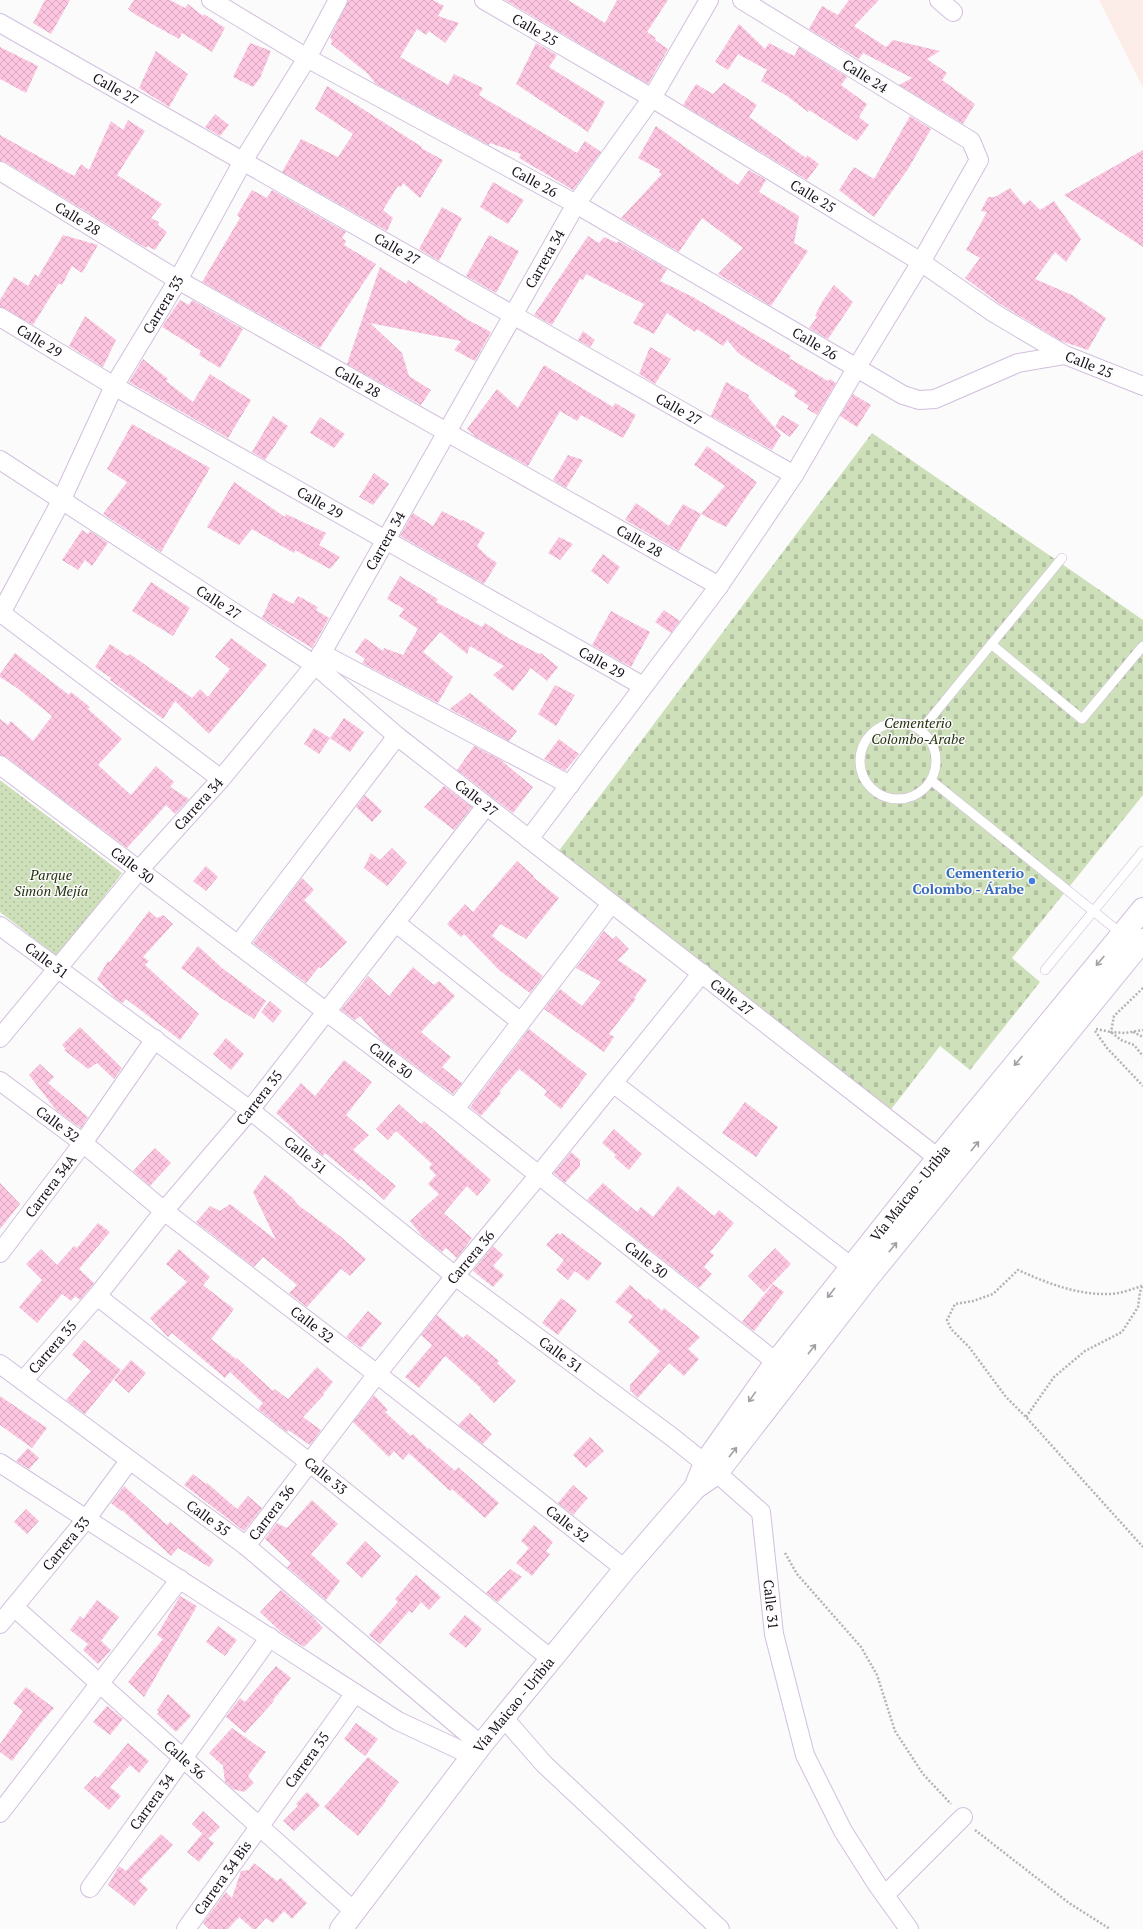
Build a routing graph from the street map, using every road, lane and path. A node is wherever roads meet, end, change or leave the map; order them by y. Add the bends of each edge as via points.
1 (211, 0) edge
2 (338, 0) edge
3 (484, 0) edge
4 (709, 0) edge
5 (742, 0) edge
6 (939, 0) edge
7 (953, 12) dead end
8 (0, 23) edge
9 (307, 58) junction
10 (652, 98) junction
11 (243, 161) junction
12 (0, 171) edge
13 (576, 204) junction
14 (921, 262) junction
15 (178, 280) junction
16 (512, 315) junction
17 (0, 317) edge
18 (1065, 355) junction
19 (856, 367) junction
20 (114, 386) junction
21 (1143, 386) edge
22 (447, 432) junction
23 (0, 460) edge
24 (794, 475) junction
25 (61, 501) junction
26 (386, 539) junction
27 (1062, 558) dead end
28 (719, 586) junction
29 (1, 614) edge
30 (991, 644) junction
31 (1143, 646) edge
32 (318, 659) junction
33 (643, 686) junction
34 (921, 730) junction
35 (397, 736) junction
36 (0, 765) edge
37 (221, 779) junction
38 (932, 781) junction
39 (570, 785) junction
40 (486, 806) junction
41 (529, 839) junction
42 (1143, 851) edge
43 (139, 870) junction
44 (611, 904) junction
45 (1143, 909) edge
46 (1093, 912) junction
47 (396, 923) junction
48 (0, 926) edge
49 (1134, 941) edge
50 (238, 945) junction
51 (57, 969) junction
52 (1045, 970) dead end
53 (702, 973) junction
54 (1143, 988) edge
55 (327, 1012) junction
56 (521, 1022) junction
57 (1088, 1022) junction
58 (1143, 1030) edge
59 (1111, 1032) junction
60 (1132, 1032) junction
61 (0, 1038) edge
62 (1143, 1038) edge
63 (155, 1039) junction
64 (1143, 1056) edge
65 (0, 1081) edge
66 (613, 1083) junction
67 (1143, 1086) edge
68 (455, 1109) junction
69 (250, 1110) junction
70 (83, 1143) junction
71 (938, 1158) junction
72 (538, 1176) junction
73 (164, 1212) junction
74 (0, 1253) edge
75 (859, 1273) junction
76 (455, 1276) junction
77 (1143, 1285) edge
78 (97, 1296) junction
79 (776, 1362) junction
80 (0, 1364) edge
81 (377, 1374) junction
82 (24, 1382) junction
83 (1026, 1417) junction
84 (129, 1461) junction
85 (0, 1462) edge
86 (310, 1463) junction
87 (711, 1468) junction
88 (87, 1518) junction
89 (246, 1546) junction
90 (781, 1546) dead end
91 (1143, 1547) edge
92 (625, 1569) junction
93 (180, 1578) junction
94 (14, 1607) junction
95 (0, 1624) edge
96 (270, 1637) junction
97 (551, 1659) junction
98 (98, 1683) junction
99 (355, 1693) junction
100 (503, 1718) junction
101 (477, 1750) junction
102 (182, 1757) junction
103 (0, 1813) edge
104 (963, 1818) junction
105 (259, 1826) junction
106 (90, 1888) dead end
107 (885, 1895) junction
108 (355, 1912) junction
109 (907, 1928) edge
110 (186, 1929) edge
111 (341, 1929) edge
112 (720, 1929) edge
113 (1110, 1929) edge

1 - 9 street, Calle 26
2 - 9 street, Carrera 33
3 - 10 street, Calle 25
4 - 10 street, Carrera 34
5 - 14 street, Calle 24 via 971,141 979,160
6 - 7 street
8 - 11 street, Calle 27
9 - 11 street, Carrera 33
9 - 13 street, Calle 26
10 - 13 street, Carrera 34
10 - 14 street, Calle 25
11 - 15 street, Carrera 33
11 - 16 street, Calle 27
12 - 15 street, Calle 28
13 - 16 street, Carrera 34
13 - 19 street, Calle 26
14 - 18 street, Calle 25 via 994,313
14 - 19 street
15 - 20 street, Carrera 33
15 - 22 street, Calle 28
16 - 22 street, Carrera 34
16 - 24 street, Calle 27
17 - 20 street, Calle 29
18 - 19 street, Calle 26 via 1018,363 935,399 919,400 903,395
18 - 21 street, Calle 25
19 - 24 street
20 - 25 street, Carrera 33
20 - 26 street, Calle 29
22 - 26 street, Carrera 34
22 - 28 street, Calle 28
23 - 25 street, Calle 27
24 - 28 street
25 - 29 street, Carrera 33
25 - 32 street, Calle 27
26 - 32 street, Carrera 34
26 - 33 street, Calle 29
27 - 30 lane
28 - 33 street
29 - 37 street
30 - 31 lane via 1082,719
30 - 34 lane
32 - 35 street, Calle 27
32 - 37 street, Carrera 34
32 - 39 street
33 - 39 street
34 - 38 lane via 934,746 937,766
34 - 38 lane via 904,723 886,725 871,734 861,750 861,768 868,785 883,796 901,799 919,794
35 - 40 street, Calle 27
35 - 50 street
36 - 43 street, Calle 30
37 - 43 street, Carrera 34
38 - 46 lane
39 - 41 street
40 - 41 street, Calle 27
40 - 47 street, Carrera 35
41 - 44 street, Calle 27
42 - 46 lane
43 - 50 street, Calle 30
43 - 51 street, Carrera 34
44 - 53 street, Calle 27
44 - 56 street
45 - 49 street, Vía Maicao - Uribia
46 - 49 lane
46 - 52 lane
47 - 55 street, Carrera 35
47 - 56 street
48 - 51 street, Calle 31
49 - 57 street, Vía Maicao - Uribia
49 -> 71 street, Vía Maicao - Uribia
50 - 55 street, Calle 30
51 - 61 street, Carrera 34
51 - 63 street, Calle 31
53 - 66 street, Carrera 36
53 - 71 street, Calle 27
54 - 59 path via 1114,1016
55 - 68 street, Calle 30
55 - 69 street, Carrera 35
56 - 68 street
57 - 59 path
57 - 67 path via 1107,1048
75 -> 57 street, Vía Maicao - Uribia
58 - 60 path
59 - 60 path
59 - 64 path via 1121,1040 1134,1045
60 - 62 path
63 - 69 street, Calle 31
63 - 70 street, Carrera 34A
65 - 70 street, Calle 32
66 - 72 street, Carrera 36
66 - 75 street
68 - 72 street, Calle 30
69 - 73 street, Carrera 35
69 - 76 street, Calle 31
70 - 73 street, Calle 32
70 - 74 street, Carrera 34A
71 - 75 street, Vía Maicao - Uribia
72 - 76 street, Carrera 36
72 - 79 street, Calle 30
73 - 78 street, Carrera 35
73 - 81 street, Calle 32
75 -> 79 street, Vía Maicao - Uribia
87 -> 75 street, Vía Maicao - Uribia
76 - 81 street, Carrera 36
76 - 87 street, Calle 31
77 - 83 path via 1138,1307 1122,1332 1085,1351 1054,1377
77 - 83 path via 1110,1294 1082,1292 1052,1285 1018,1270 993,1294 955,1304 947,1320 951,1329 969,1347 1006,1396
78 - 82 street, Carrera 35
78 - 86 street, Calle 33
79 -> 87 street, Vía Maicao - Uribia
80 - 82 street, Calle 35
81 - 86 street, Carrera 36
81 - 92 street, Calle 32
82 - 84 street, Calle 35
83 - 91 path
84 - 88 street, Carrera 33
84 - 89 street, Calle 35
85 - 88 street
86 - 89 street, Carrera 36
86 - 97 street, Calle 33
87 - 92 street, Vía Maicao - Uribia
87 - 107 street, Calle 31 via 761,1512 774,1634 805,1755 843,1831
88 - 93 street
88 - 94 street, Carrera 33
89 - 101 street, Calle 35
90 - 104 path via 797,1574 861,1647 877,1675 895,1731 923,1774
92 - 97 street, Vía Maicao - Uribia
93 - 96 street
93 - 98 street
94 - 95 street, Carrera 33
94 - 98 street, Calle 36
96 - 99 street
96 - 102 street, Carrera 34
97 - 100 street, Vía Maicao - Uribia
98 - 102 street, Calle 36
98 - 103 street
99 - 101 street via 398,1721
99 - 105 street, Carrera 35
100 - 101 street, Vía Maicao - Uribia
100 - 112 street via 544,1764
101 - 108 street, Vía Maicao - Uribia
102 - 105 street, Calle 36
102 - 106 street, Carrera 34
104 - 107 street
104 - 113 path via 978,1834 1069,1904
105 - 108 street, Calle 36
105 - 110 street, Carrera 34 Bis
107 - 109 street, Calle 31
108 - 111 street, Vía Maicao - Uribia

